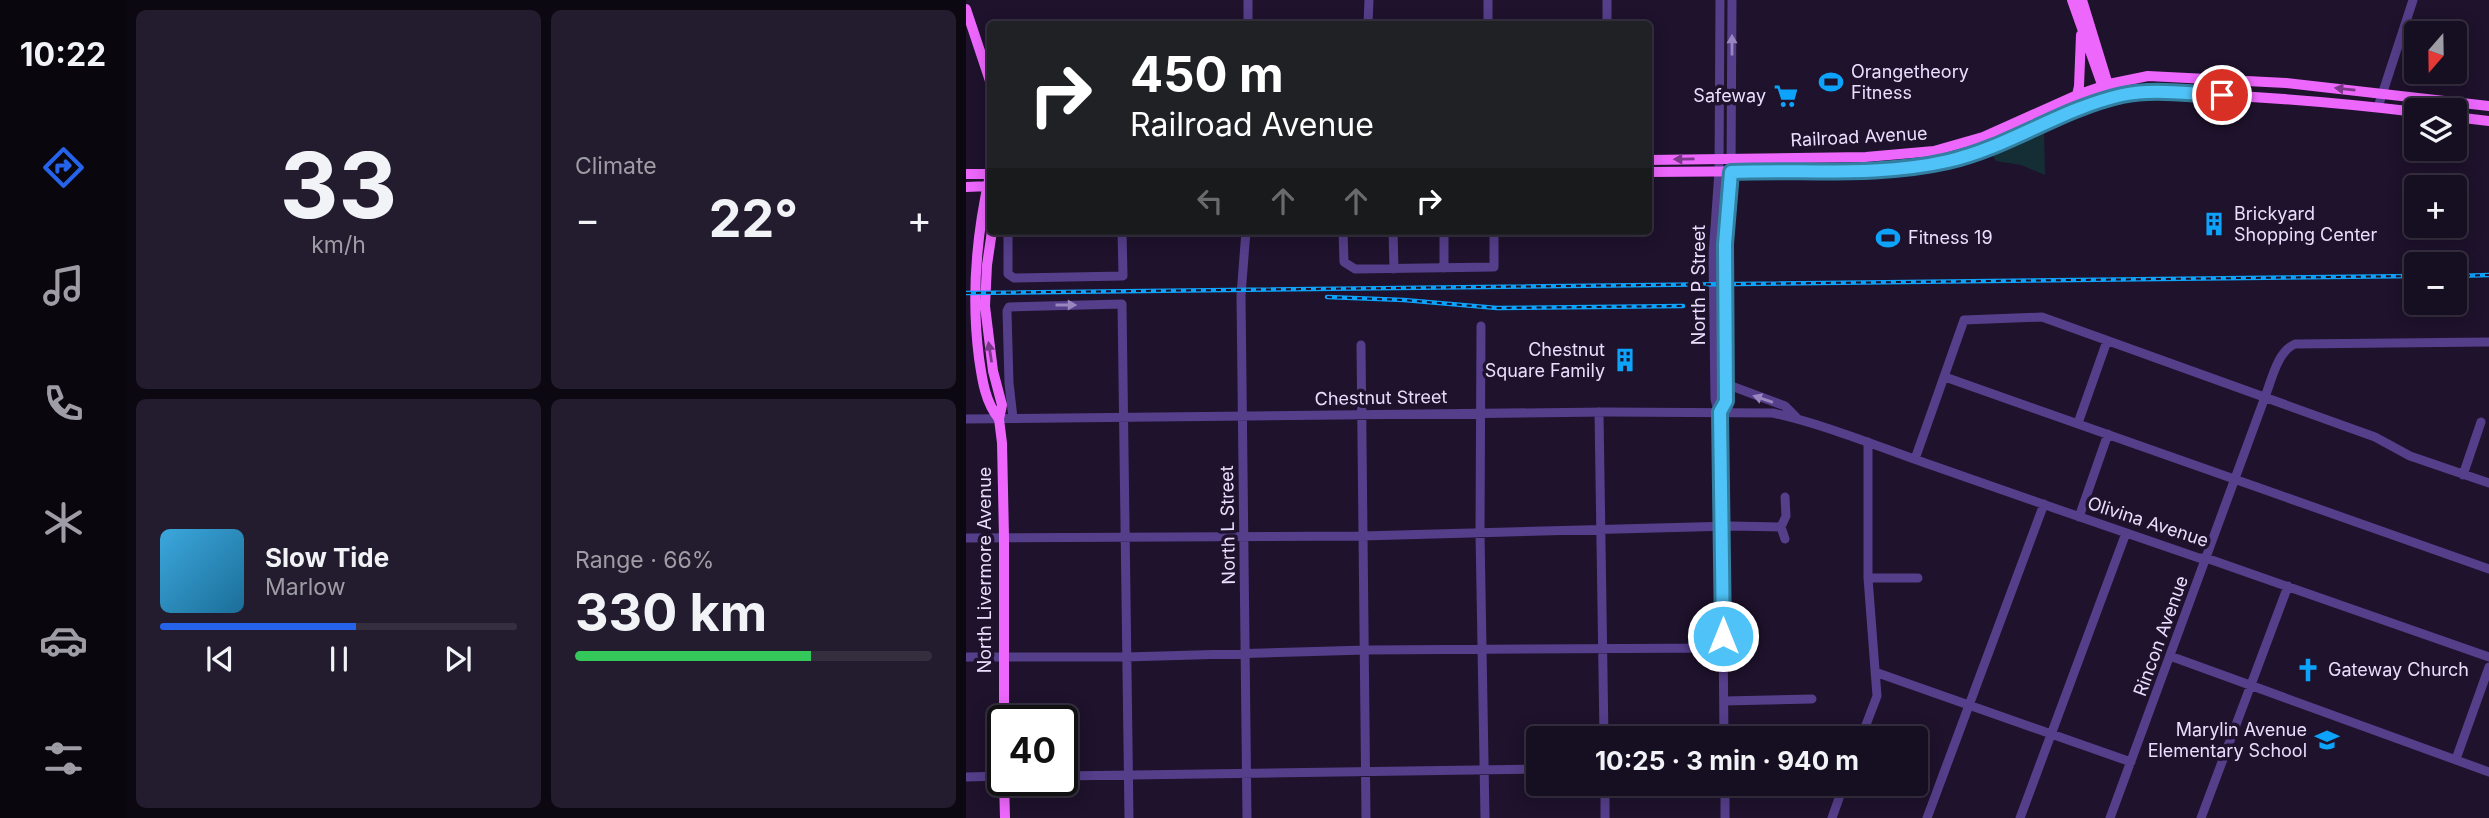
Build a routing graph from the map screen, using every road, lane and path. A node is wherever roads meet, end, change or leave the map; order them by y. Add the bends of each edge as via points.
1 (1248, 0) edge
2 (1369, 0) edge
3 (1488, 0) edge
4 (1607, 0) edge
5 (1720, 0) edge
6 (1732, 0) edge
7 (2072, 0) edge
8 (2082, 0) edge
9 (2413, 0) edge
10 (966, 9) edge
11 (1248, 21) edge
12 (1368, 21) edge
13 (1488, 21) edge
14 (1608, 21) edge
15 (2082, 32) junction
16 (987, 72) edge
17 (2106, 85) junction
18 (2383, 93) junction
19 (2077, 95) junction
20 (2109, 98) junction
21 (2489, 106) edge
22 (2378, 107) junction
23 (2404, 110) edge
24 (2467, 118) edge
25 (2489, 121) edge
26 (1725, 159) junction
27 (1652, 160) edge
28 (1719, 171) junction
29 (1652, 172) edge
30 (1731, 172) junction
31 (966, 174) edge
32 (987, 180) edge
33 (987, 182) edge
34 (966, 187) edge
35 (987, 198) edge
36 (991, 235) edge
37 (1008, 235) edge
38 (1122, 235) edge
39 (1246, 235) edge
40 (1343, 235) edge
41 (1394, 235) edge
42 (1444, 235) edge
43 (1494, 235) edge
44 (1444, 268) junction
45 (1394, 269) junction
46 (1480, 326) dead end
47 (2107, 341) junction
48 (2489, 342) edge
49 (1361, 345) dead end
50 (1945, 377) junction
51 (1726, 384) junction
52 (2266, 397) junction
53 (1599, 412) junction
54 (1720, 412) junction
55 (1479, 413) junction
56 (1362, 414) junction
57 (1243, 416) junction
58 (1013, 418) junction
59 (1797, 418) junction
60 (966, 419) edge
61 (999, 419) junction
62 (1124, 419) junction
63 (2481, 422) dead end
64 (2078, 423) junction
65 (2108, 434) junction
66 (1868, 442) junction
67 (1915, 459) junction
68 (2463, 475) junction
69 (2236, 479) junction
70 (2489, 483) edge
71 (1785, 497) dead end
72 (2044, 504) junction
73 (2080, 517) junction
74 (1781, 527) junction
75 (1722, 528) junction
76 (1602, 530) junction
77 (1480, 533) junction
78 (2126, 533) junction
79 (1362, 536) junction
80 (1004, 537) junction
81 (1244, 537) junction
82 (966, 538) edge
83 (1126, 538) junction
84 (1785, 539) dead end
85 (2206, 558) junction
86 (2489, 569) edge
87 (1868, 578) junction
88 (1917, 578) dead end
89 (2288, 586) junction
90 (1723, 648) junction
91 (1604, 649) junction
92 (1366, 650) junction
93 (1483, 651) junction
94 (1245, 654) junction
95 (1003, 656) junction
96 (2170, 656) junction
97 (966, 657) edge
98 (1126, 657) junction
99 (2489, 657) edge
100 (2489, 667) edge
101 (1875, 672) junction
102 (2250, 686) junction
103 (1812, 699) dead end
104 (1724, 701) junction
105 (1004, 705) edge
106 (1970, 705) junction
107 (1604, 726) edge
108 (1724, 726) edge
109 (1866, 726) edge
110 (2051, 733) junction
111 (2456, 759) junction
112 (2131, 762) junction
113 (1485, 768) junction
114 (1526, 769) edge
115 (1365, 770) junction
116 (2489, 772) edge
117 (1247, 774) junction
118 (1078, 776) edge
119 (1128, 776) junction
120 (966, 777) edge
121 (987, 778) edge
122 (1004, 796) edge
123 (1605, 796) edge
124 (1725, 796) edge
125 (1840, 796) edge
126 (1005, 818) edge
127 (1129, 818) edge
128 (1247, 818) edge
129 (1366, 818) edge
130 (1485, 818) edge
131 (1605, 818) edge
132 (1725, 818) edge
133 (1832, 818) edge
134 (1927, 818) edge
135 (2020, 818) edge
136 (2110, 818) edge
137 (2201, 818) edge

1 - 11 street
2 - 12 street
3 - 13 street
4 - 14 street
5 - 26 street
26 -> 6 street
7 - 15 main road
8 - 17 main road
9 - 18 street
10 - 16 main road
15 - 17 main road
15 - 19 main road
18 -> 17 main road, Railroad Avenue via 2148,76
17 - 19 main road, Railroad Avenue
17 - 20 main road
18 - 21 main road, Railroad Avenue
18 - 22 street
19 - 26 main road, Railroad Avenue via 1983,137 1934,151
20 - 22 main road, Railroad Avenue via 2146,91
20 - 30 main road, Railroad Avenue via 1983,150 1933,164 1883,170
22 - 23 main road, Railroad Avenue
24 - 25 main road
26 -> 27 main road, Railroad Avenue
26 - 28 street, North P Street
26 - 30 street, North P Street
28 - 29 main road, Railroad Avenue
28 - 30 main road, Railroad Avenue
28 - 54 street, North P Street via 1713,256 1715,399
30 - 51 street, North P Street via 1725,244
31 - 32 main road
33 - 34 main road
35 - 61 main road, North Livermore Avenue via 975,264 975,331 990,407
61 -> 36 main road, North Livermore Avenue via 1002,405 985,306
37 - 38 street via 1010,277 1123,276
39 - 57 street, North L Street via 1241,289
40 - 45 street via 1346,265
41 - 45 street
42 - 44 street
43 - 44 street via 1494,267
44 - 45 street
46 - 55 street
47 - 50 street via 2042,317 1964,320
47 - 52 street
47 - 64 street
48 - 52 street, Rincon Avenue via 2295,344 2281,356
49 - 56 street
50 - 64 street
50 - 67 street
51 - 54 street, North P Street via 1726,401
59 -> 51 street via 1785,406
52 - 68 street
52 - 69 street, Rincon Avenue
53 - 54 street, Chestnut Street
53 - 55 street, Chestnut Street
53 - 76 street
54 - 59 street, Chestnut Street
54 - 75 street, North P Street
55 - 56 street, Chestnut Street
55 - 77 street
56 - 57 street, Chestnut Street
56 - 79 street
57 - 62 street, Chestnut Street
57 - 81 street, North L Street
58 - 61 street, Chestnut Street
58 - 62 street, Chestnut Street
58 -> 62 street via 1010,307 1122,304
59 - 66 street, Olivina Avenue
60 - 61 street, Chestnut Street
61 - 80 main road, North Livermore Avenue
62 - 83 street
63 - 68 street
64 - 65 street
65 - 69 street
65 - 73 street
66 - 67 street, Olivina Avenue
66 - 87 street
67 - 72 street, Olivina Avenue
68 - 70 street
69 - 85 street, Rincon Avenue
69 - 86 street
71 - 74 street via 1786,516
72 - 73 street, Olivina Avenue
72 - 106 street
73 - 78 street, Olivina Avenue
74 - 75 street
74 - 84 street
75 - 76 street
75 - 90 street, North P Street
76 - 77 street
76 - 91 street
77 - 79 street
77 - 93 street
78 - 85 street, Olivina Avenue
78 - 110 street
79 - 81 street
79 - 92 street
80 - 82 street
80 - 83 street
80 - 95 main road, North Livermore Avenue
81 - 83 street
81 - 94 street, North L Street
83 - 98 street
85 - 89 street, Olivina Avenue
85 - 96 street, Rincon Avenue
87 - 88 street
87 - 101 street
89 - 99 street, Olivina Avenue
89 - 102 street
90 - 91 street
90 - 104 street, North P Street
91 - 93 street
91 - 107 street
92 - 93 street
92 - 94 street
92 - 115 street
93 - 113 street
94 - 98 street
94 - 117 street, North L Street
95 - 97 street
95 - 98 street
95 - 105 main road, North Livermore Avenue
96 - 102 street
96 - 112 street, Rincon Avenue
98 - 119 street
100 - 111 street
101 - 106 street
101 - 109 street via 1877,696
102 - 111 street
102 - 137 street
103 - 104 street
104 - 108 street, North P Street
106 - 110 street
106 - 134 street
110 - 112 street
110 - 135 street
111 - 116 street
112 - 136 street, Rincon Avenue
113 - 114 street
113 - 115 street
113 - 130 street
115 - 117 street
115 - 129 street
117 - 119 street
117 - 128 street, North L Street
118 - 119 street
119 - 127 street
120 - 121 street
122 - 126 main road
123 - 131 street
124 - 132 street
125 - 133 street

